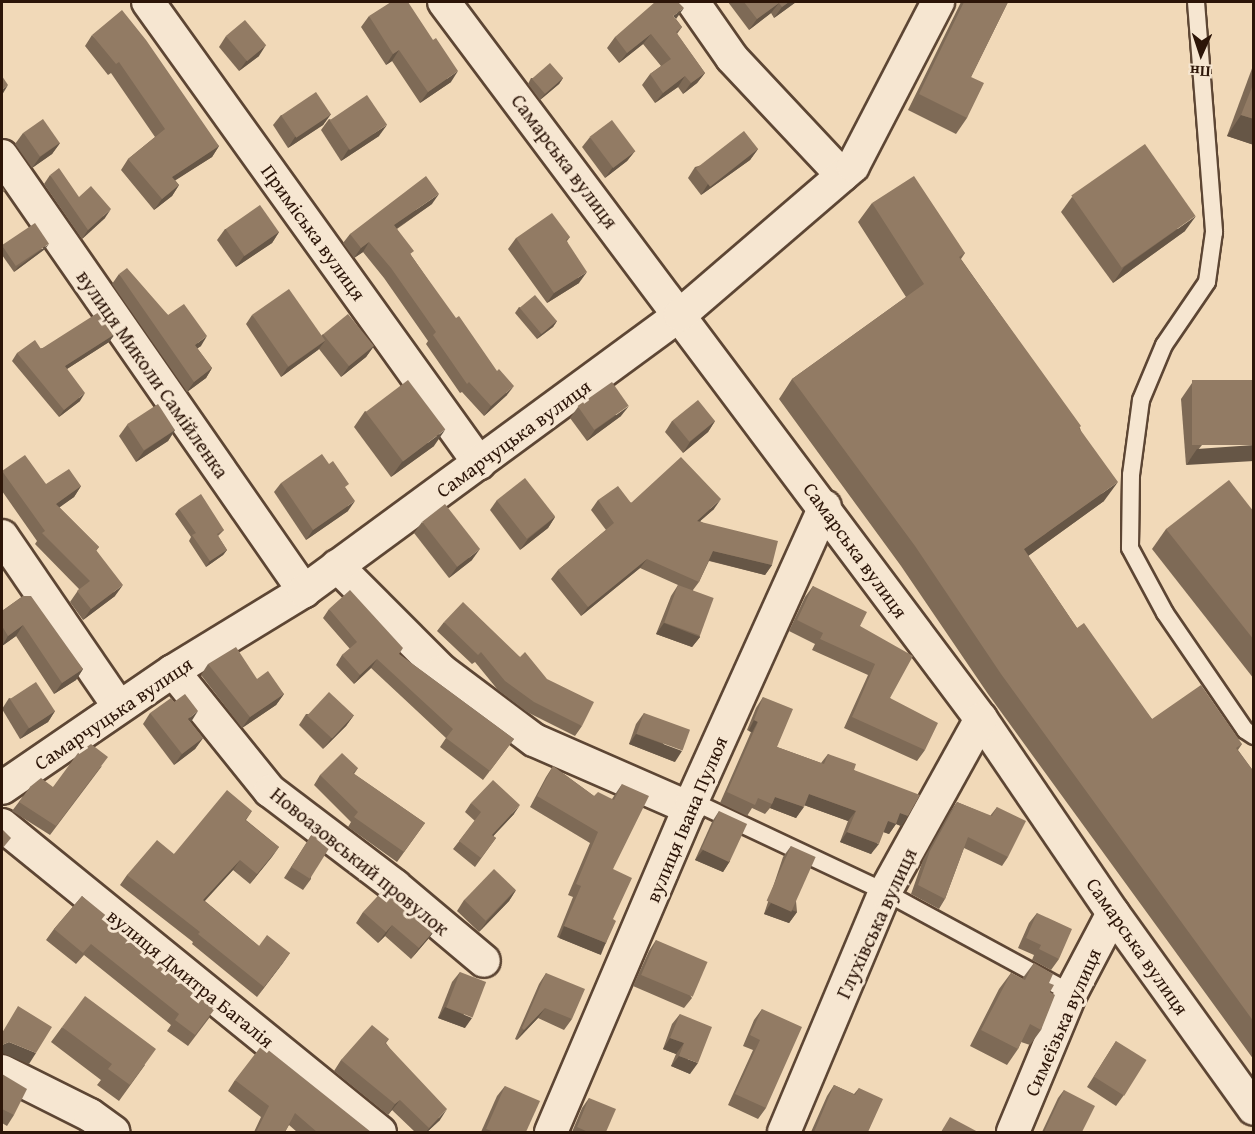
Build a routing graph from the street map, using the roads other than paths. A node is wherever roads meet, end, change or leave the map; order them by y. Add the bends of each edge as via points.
1 (148, 2) edge
2 (444, 2) edge
3 (693, 2) edge
4 (938, 2) edge
5 (1196, 2) edge
6 (2, 156) edge
7 (842, 175) junction
8 (680, 315) junction
9 (479, 463) junction
10 (825, 507) junction
11 (2, 536) edge
12 (337, 566) junction
13 (304, 591) junction
14 (173, 671) junction
15 (119, 707) junction
16 (981, 719) junction
17 (1254, 736) edge
18 (2, 788) edge
19 (691, 805) junction
20 (2, 825) edge
21 (885, 892) junction
22 (1113, 913) junction
23 (484, 961) dead end
24 (1071, 993) junction
25 (2, 1071) edge
26 (1254, 1109) edge
27 (113, 1132) edge
28 (380, 1132) edge
29 (550, 1132) edge
30 (784, 1132) edge
31 (1013, 1132) edge

1 - 9 street, Приміська вулиця
2 - 8 street, Самарська вулиця
3 - 7 street via 732,58
4 - 7 street, Самарчуцька вулиця via 853,166
5 - 17 lane via 1214,232 1207,282 1164,345 1141,400 1131,476 1130,548 1165,613 1245,730
6 - 13 street, вулиця Миколи Самійленка
7 - 8 street, Самарчуцька вулиця
8 - 9 street, Самарчуцька вулиця
8 - 10 street, Самарська вулиця
9 - 12 street, Самарчуцька вулиця
10 - 16 street, Самарська вулиця
10 - 19 street, вулиця Івана Пулюя
11 - 15 street
12 - 13 street, Самарчуцька вулиця
12 - 19 street via 442,671 534,740
13 - 14 street, Самарчуцька вулиця
14 - 15 street, Самарчуцька вулиця
14 - 23 street, Новоазовський провулок via 270,790 395,886
15 - 18 street, Самарчуцька вулиця
16 - 21 street, Глухівська вулиця
16 - 22 street, Самарська вулиця
19 - 21 lane
19 - 29 street, вулиця Івана Пулюя
20 - 28 street, вулиця Дмитра Багалія
21 - 24 lane
21 - 30 street, Глухівська вулиця
22 - 24 street, Симеїзька вулиця
22 - 26 street, Самарська вулиця
24 - 31 street, Симеїзька вулиця
25 - 27 street via 90,1115

